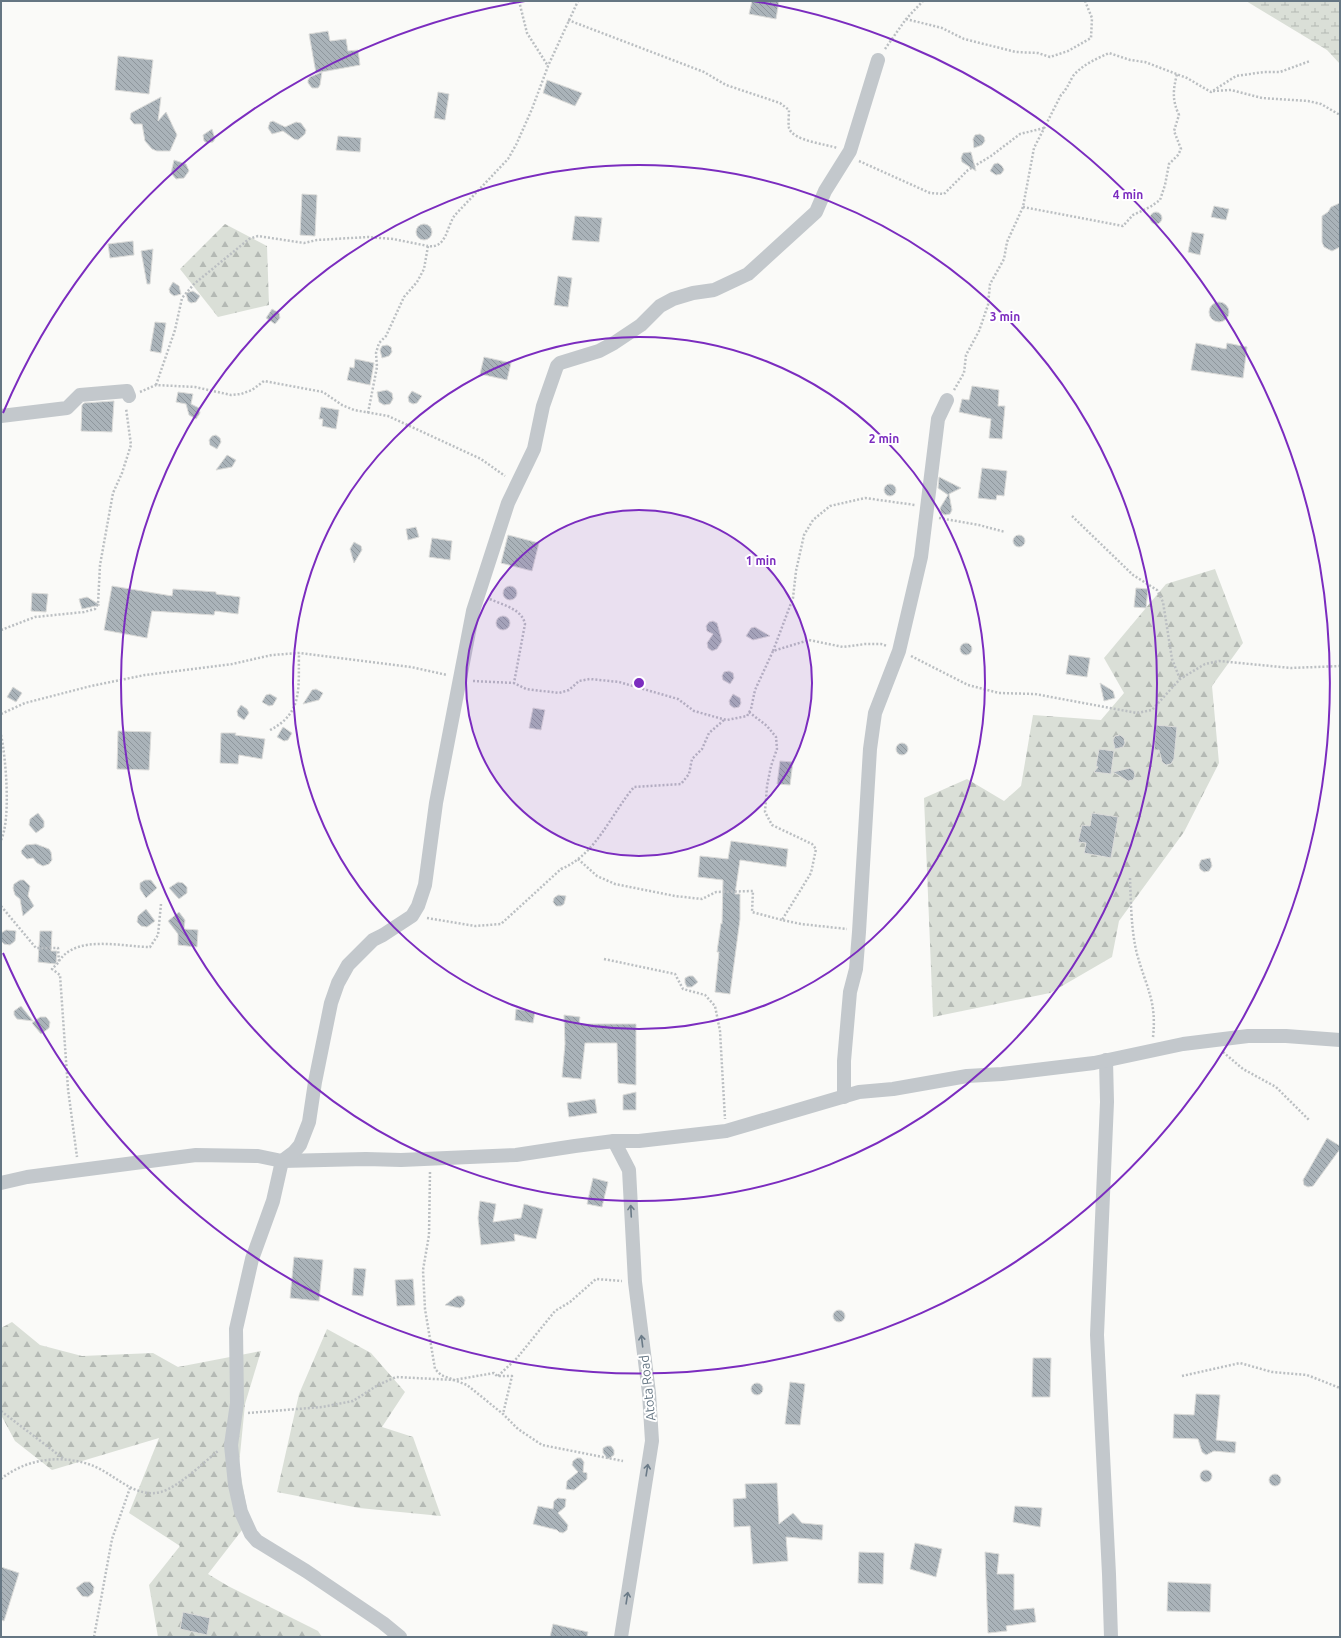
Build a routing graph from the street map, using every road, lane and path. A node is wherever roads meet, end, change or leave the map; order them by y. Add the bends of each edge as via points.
1 (519, 1) edge
2 (578, 1) edge
3 (923, 1) edge
4 (1085, 1) edge
5 (906, 18) junction
6 (568, 20) junction
7 (878, 60) joint
8 (1310, 61) dead end
9 (548, 66) junction
10 (1177, 74) junction
11 (1211, 92) junction
12 (1340, 115) edge
13 (1045, 128) junction
14 (849, 153) junction
15 (1023, 207) junction
16 (428, 246) junction
17 (156, 385) junction
18 (129, 396) junction
19 (947, 400) joint
20 (368, 413) junction
21 (1, 416) edge
22 (516, 484) junction
23 (927, 511) junction
24 (1072, 516) dead end
25 (1005, 532) dead end
26 (1, 630) edge
27 (773, 651) dead end
28 (299, 653) junction
29 (459, 678) junction
30 (1180, 679) dead end
31 (514, 683) dead end
32 (749, 712) dead end
33 (1, 714) edge
34 (724, 720) dead end
35 (270, 730) dead end
36 (1, 735) edge
37 (1, 840) edge
38 (578, 859) junction
39 (1130, 878) dead end
40 (161, 904) dead end
41 (1, 906) edge
42 (412, 916) junction
43 (782, 920) junction
44 (859, 932) junction
45 (604, 959) dead end
46 (59, 962) junction
47 (1340, 1040) edge
48 (1217, 1041) junction
49 (1152, 1050) junction
50 (1106, 1060) junction
51 (844, 1097) junction
52 (1309, 1120) dead end
53 (726, 1131) junction
54 (614, 1141) junction
55 (431, 1158) junction
56 (282, 1161) junction
57 (79, 1171) junction
58 (1, 1184) edge
59 (635, 1282) junction
60 (497, 1376) junction
61 (1182, 1376) dead end
62 (454, 1380) junction
63 (1340, 1388) edge
64 (1, 1411) edge
65 (503, 1414) junction
66 (235, 1415) junction
67 (231, 1445) junction
68 (65, 1460) junction
69 (623, 1461) dead end
70 (1, 1479) edge
71 (130, 1488) junction
72 (94, 1637) edge
73 (400, 1637) edge
74 (621, 1637) edge
75 (1111, 1637) edge

1 - 9 path via 527,33
2 - 6 path
3 - 5 path
4 - 5 path via 1092,18 1091,38 1050,57 1038,53 1016,52 964,38 942,28
5 - 7 path
6 - 9 path
6 - 14 path via 704,72 726,85 780,103 789,110 790,132 805,141
7 - 14 street
8 - 11 path via 1280,72 1236,76
9 - 16 path via 532,109 508,159 450,220 443,242
10 - 11 path
10 - 13 path via 1145,62 1109,53 1091,60 1073,76
10 - 15 path via 1173,92 1179,115 1174,131 1181,149 1169,164 1160,200 1133,215 1123,226
11 - 12 path via 1231,90 1262,98 1308,101 1321,104
13 - 14 path via 1020,134 968,170 944,194 930,193
13 - 15 path via 1034,148
14 - 22 street via 816,212 748,274 714,290 673,299 660,306 636,328 614,343 599,351 560,362 542,406 534,449
15 - 19 path via 1007,242 1004,258 990,284 988,305 979,331 966,355 964,373
16 - 17 path via 368,237 304,243 258,236 249,239 194,284 182,298 175,330
16 - 20 path via 424,269 404,298 386,336 379,343
17 - 18 path
17 - 20 path via 194,387 231,395 252,390 264,381 323,392 342,405
18 - 21 street via 127,391 80,395 67,408
18 - 26 path via 126,406 131,445 113,493 100,565 98,604 95,609 35,617
19 - 23 street via 938,418
20 - 22 path via 388,416 481,459
22 - 29 street via 473,611
23 - 25 path
23 - 27 path via 865,498 830,506 813,520 804,535 793,598
23 - 44 street via 921,557 899,651 875,713 870,749
24 - 30 path via 1133,575 1157,590 1163,602 1172,659
28 - 29 path via 411,667
28 - 33 path via 145,675 91,686 25,703
28 - 35 path via 298,690 294,710 283,724
29 - 31 path via 481,683
29 - 42 street via 436,803 425,885
32 - 43 path via 776,737 778,749 766,786 766,812 772,825 812,844 816,849 810,873
34 - 38 path via 709,733 702,749 692,760 689,774 681,784 634,787 586,852
36 - 37 path via 4,747 6,798 5,833
38 - 42 path via 561,869 501,924 475,926
38 - 43 path via 597,876 615,884 675,896 702,899 716,892 753,891 752,912
39 - 49 path via 1131,912 1137,953 1152,1002 1155,1022
40 - 46 path via 158,934 150,947 93,943 65,952
41 - 46 path via 36,948 58,948
42 - 56 street via 373,940 348,965 338,983 330,1003 309,1122 300,1145
43 - 44 path
44 - 51 street via 856,969 850,992 844,1061
45 - 53 path via 675,974 683,989 705,995 715,1006 720,1031
46 - 57 path via 52,969 60,975 68,1089
47 - 48 street via 1267,1035
48 - 49 street
48 - 52 path via 1217,1048 1243,1069 1276,1087
49 - 50 street
50 - 51 street via 967,1076 860,1092
50 - 75 street via 1108,1102 1097,1335
51 - 53 street
53 - 54 street via 639,1141
54 - 55 street via 516,1155
59 -> 54 street, Atota Road via 629,1170
55 - 56 street
55 - 62 path via 429,1235 423,1270 425,1309 435,1369 441,1375
56 - 57 street via 258,1156 196,1154
56 - 66 street via 273,1200 252,1259 236,1329
57 - 58 street via 28,1177
59 - 60 path via 596,1279 556,1311 517,1358
74 -> 59 street, Atota Road via 652,1441 649,1393
60 - 62 path via 494,1373
60 - 65 path via 512,1376
61 - 63 path via 1240,1363 1272,1372 1307,1375
62 - 65 path via 467,1385
62 - 66 path via 396,1377 353,1401 322,1407
64 - 68 path
65 - 69 path via 518,1429 542,1445
66 - 67 street
67 - 71 path via 224,1446 182,1480 161,1492 145,1493
67 - 73 street via 241,1512 257,1541 306,1571
68 - 70 path via 44,1460 13,1470
68 - 71 path via 91,1465
71 - 72 path via 112,1539

